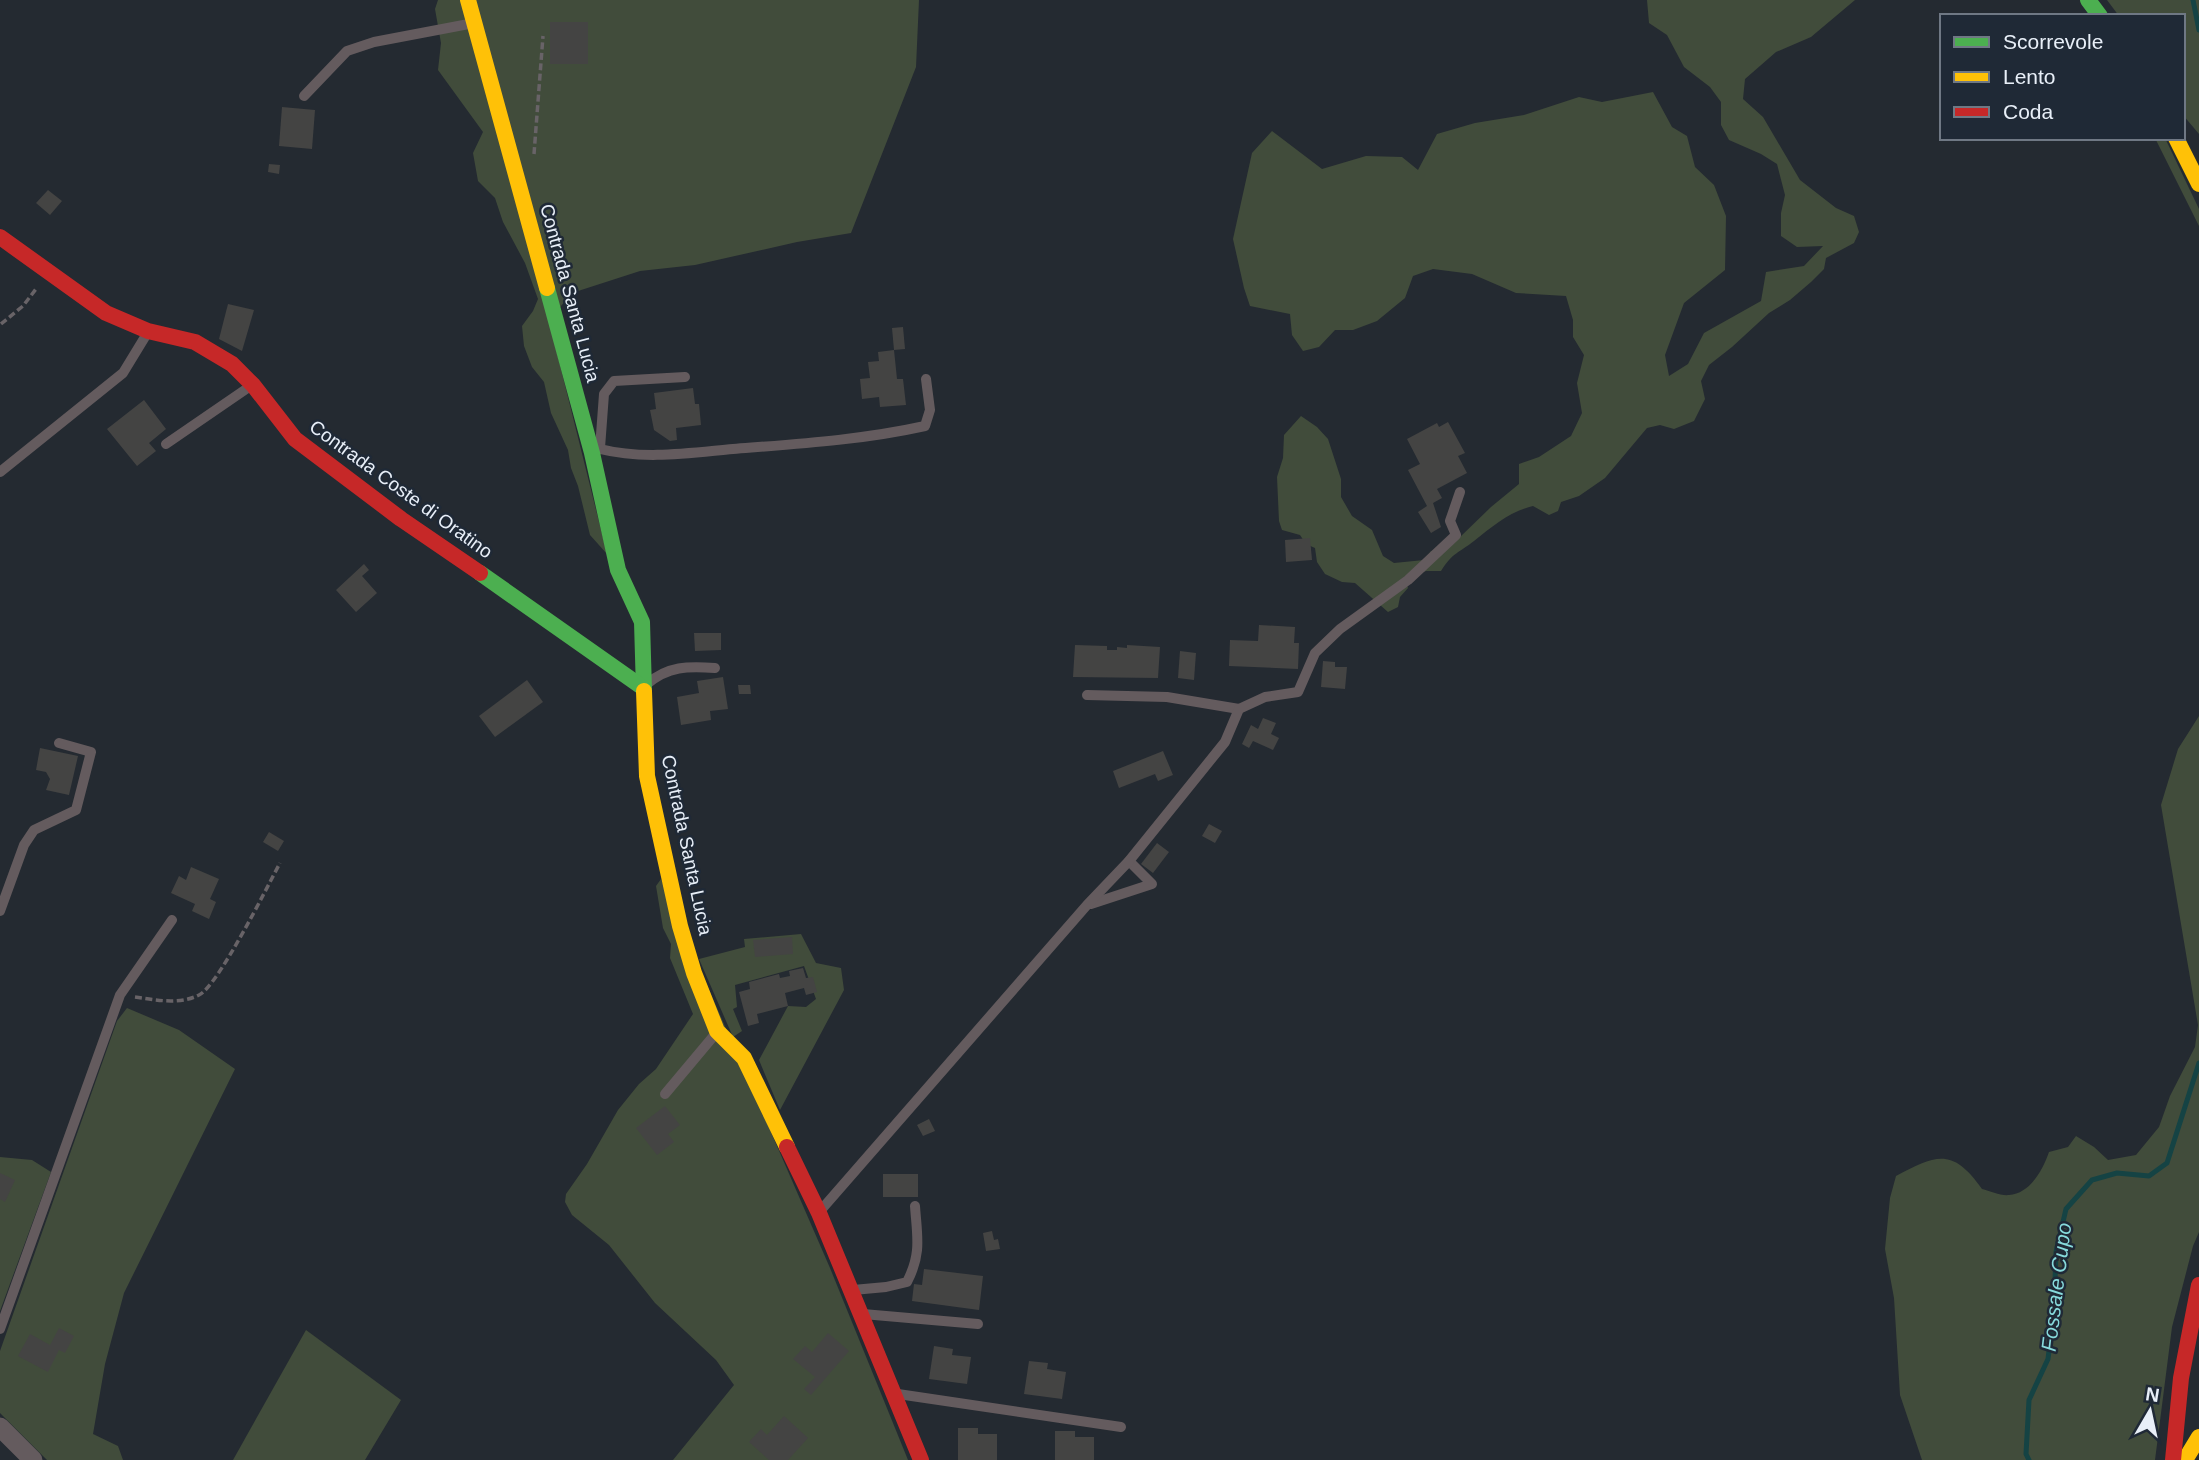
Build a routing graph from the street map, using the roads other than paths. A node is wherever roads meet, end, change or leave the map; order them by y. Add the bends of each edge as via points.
1 (468, 0) edge
2 (474, 23) junction
3 (304, 96) dead end
4 (2185, 134) edge
5 (2177, 140) edge
6 (2199, 146) edge
7 (2199, 184) edge
8 (0, 237) edge
9 (148, 331) junction
10 (685, 377) dead end
11 (926, 379) dead end
12 (253, 385) junction
13 (166, 444) dead end
14 (596, 451) junction
15 (0, 472) edge
16 (1460, 492) dead end
17 (715, 668) dead end
18 (642, 687) junction
19 (1087, 695) dead end
20 (1239, 709) junction
21 (59, 743) dead end
22 (1129, 861) junction
23 (1087, 905) junction
24 (0, 911) edge
25 (172, 920) dead end
26 (717, 1031) junction
27 (665, 1094) dead end
28 (915, 1206) dead end
29 (819, 1213) junction
30 (2199, 1285) edge
31 (849, 1290) junction
32 (859, 1314) junction
33 (978, 1324) dead end
34 (0, 1329) edge
35 (2196, 1388) dead end
36 (894, 1394) junction
37 (0, 1427) edge
38 (1121, 1427) dead end
39 (2199, 1437) edge
40 (33, 1460) edge
41 (920, 1460) edge
42 (2175, 1460) edge
43 (2185, 1460) edge

1 - 2 street, Contrada Santa Lucia
2 - 3 lane via 347,51
2 - 14 street, Contrada Santa Lucia
4 - 6 street
5 - 7 street
8 - 9 street, Contrada Coste di Oratino via 106,313
9 - 12 street, Contrada Coste di Oratino via 195,342 232,364
9 - 15 lane via 123,373
10 - 14 lane via 614,381 604,394
11 - 14 lane via 930,410 925,426 903,431 659,455
12 - 13 lane
12 - 18 street, Contrada Coste di Oratino via 295,439
14 - 18 street, Contrada Santa Lucia via 618,570 642,622
16 - 20 lane via 1450,520 1456,535 1408,580 1315,653 1298,692 1265,697
17 - 18 lane via 691,666 660,673
18 - 26 street, Contrada Santa Lucia via 647,776 694,974
19 - 20 lane via 1167,697
20 - 22 lane via 1225,742
21 - 24 lane via 90,752 76,810 34,830
22 - 23 lane
22 - 23 lane via 1152,884
23 - 29 lane
25 - 34 lane via 120,995
26 - 27 lane
26 - 29 street, Contrada Santa Lucia via 744,1058
28 - 31 lane via 918,1254 907,1282
29 - 31 street, Contrada Santa Lucia
30 - 42 street via 2181,1378
31 - 32 street, Contrada Santa Lucia
32 - 33 lane
32 - 36 street, Contrada Santa Lucia
35 - 42 street
36 - 38 lane
36 - 41 street, Contrada Santa Lucia
37 - 40 street
39 - 43 street

